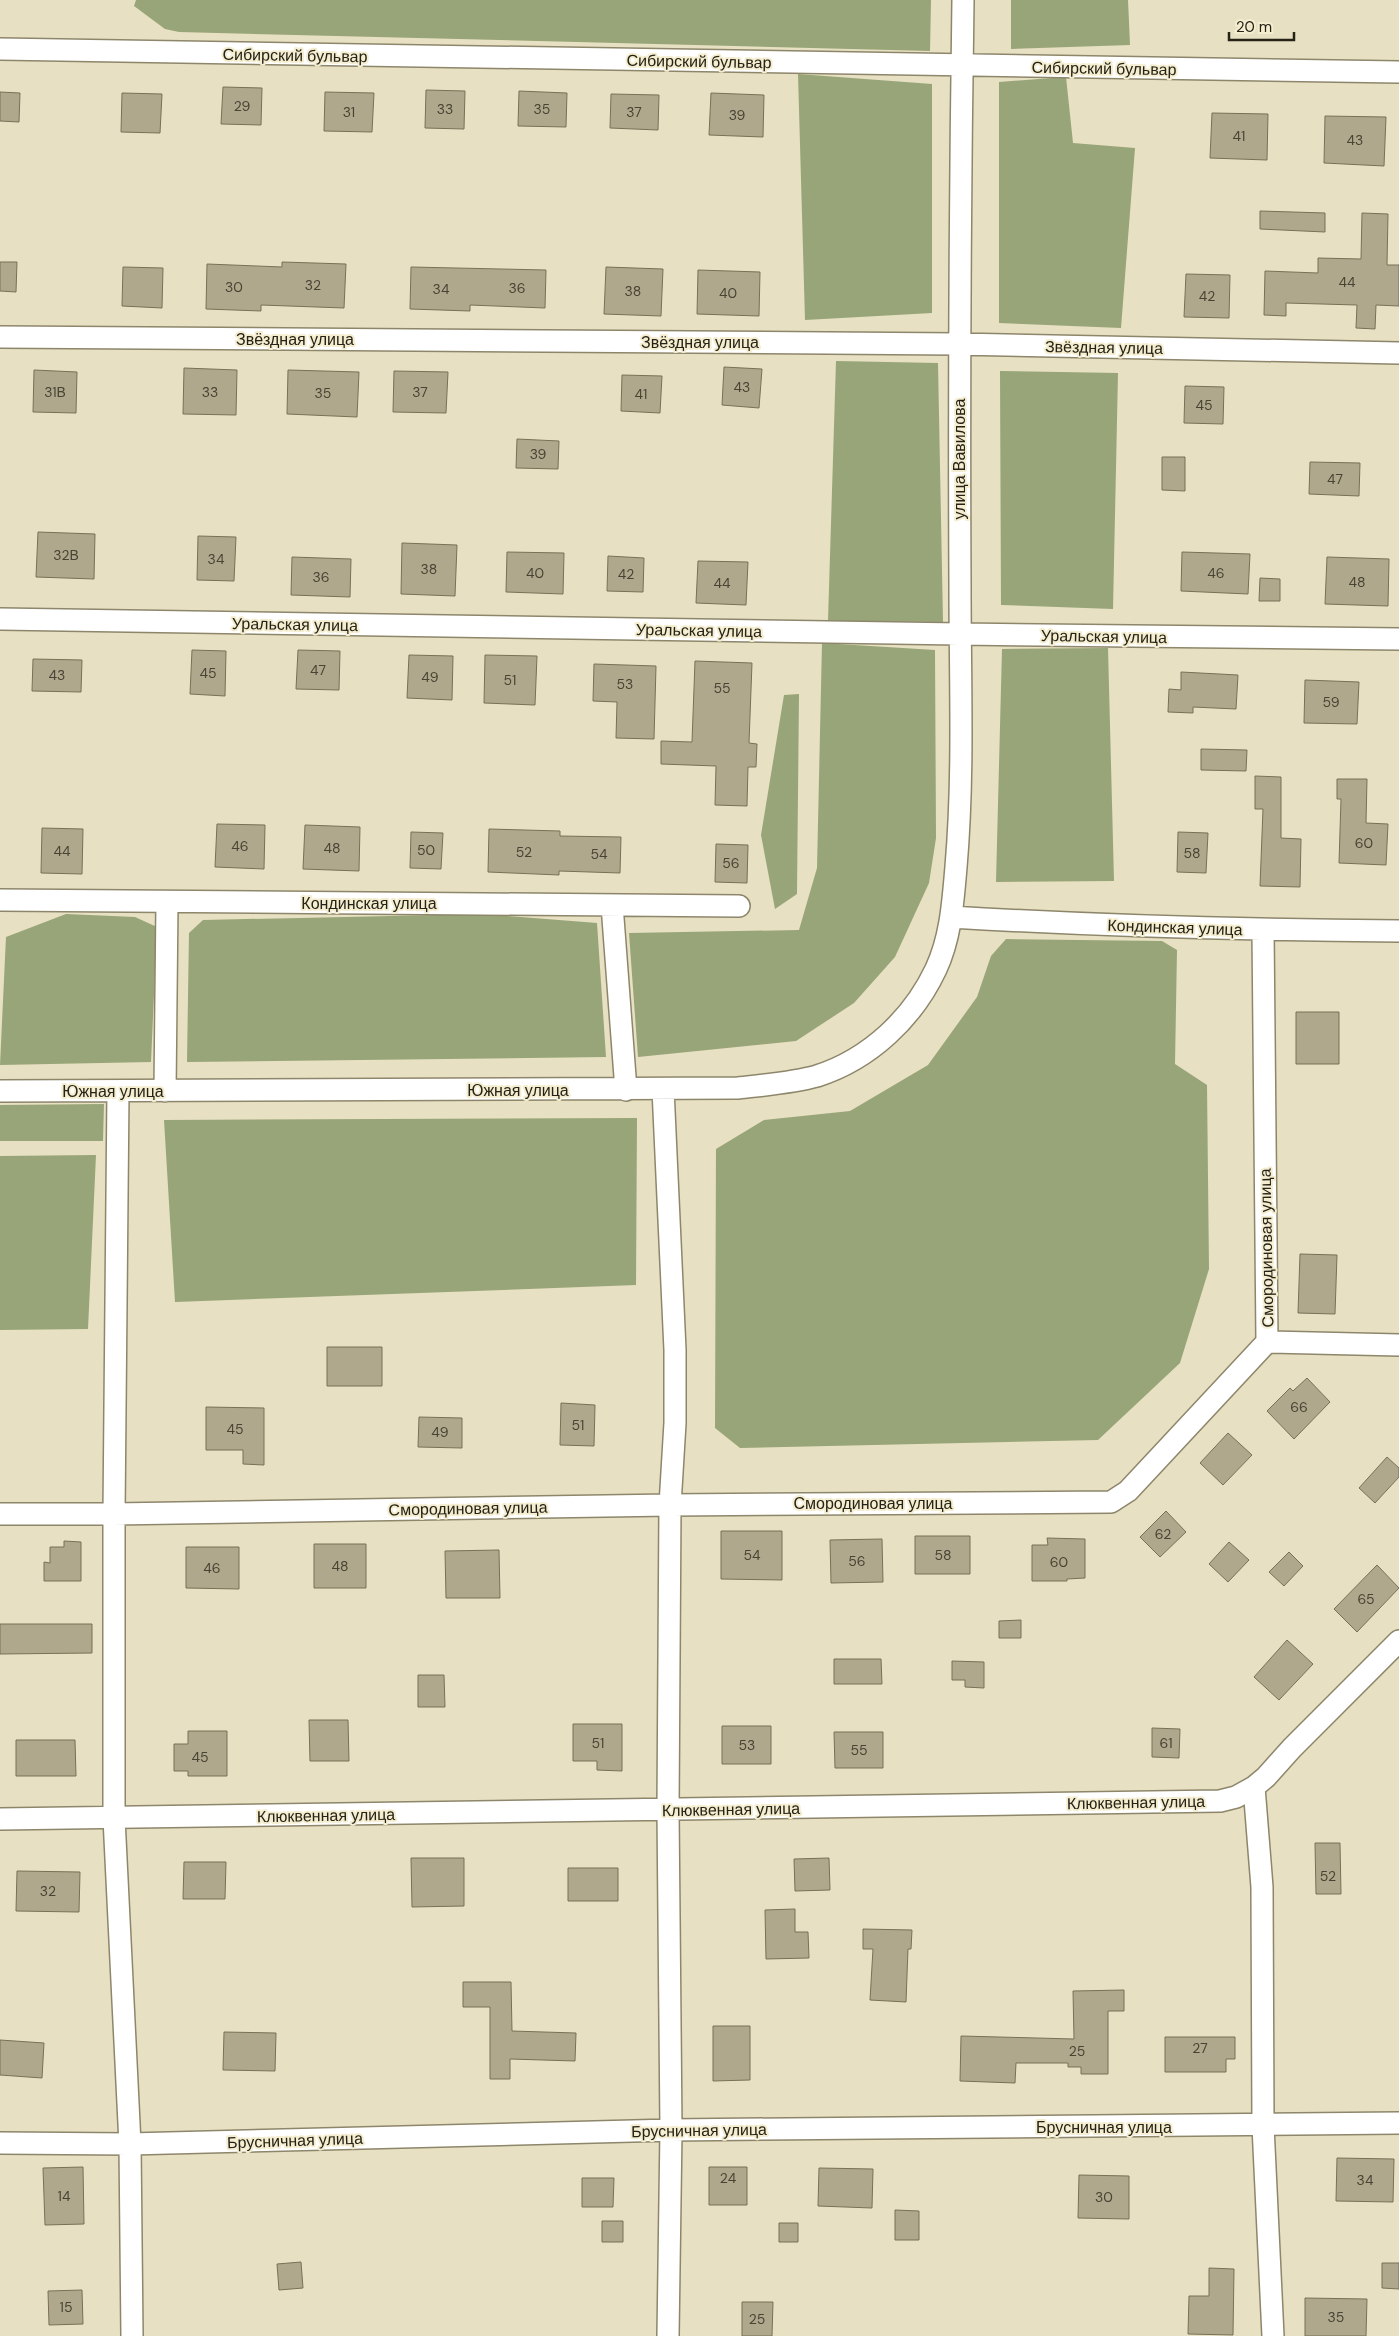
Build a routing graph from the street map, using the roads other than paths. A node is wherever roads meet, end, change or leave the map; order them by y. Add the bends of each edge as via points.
1 (963, 0) edge
2 (0, 50) edge
3 (962, 66) junction
4 (1399, 72) edge
5 (0, 337) edge
6 (958, 344) junction
7 (1399, 353) edge
8 (0, 619) edge
9 (960, 634) junction
10 (1399, 639) edge
11 (0, 900) edge
12 (167, 902) junction
13 (612, 905) junction
14 (739, 906) dead end
15 (951, 917) junction
16 (1263, 930) junction
17 (1399, 931) edge
18 (663, 1089) junction
19 (626, 1090) junction
20 (0, 1091) edge
21 (118, 1091) junction
22 (165, 1091) junction
23 (1267, 1342) junction
24 (1399, 1346) edge
25 (670, 1505) junction
26 (0, 1514) edge
27 (114, 1514) junction
28 (1399, 1641) edge
29 (1254, 1787) junction
30 (668, 1810) junction
31 (114, 1818) junction
32 (0, 1819) edge
33 (1399, 2123) edge
34 (1263, 2126) junction
35 (671, 2130) junction
36 (0, 2143) edge
37 (130, 2144) junction
38 (132, 2336) edge
39 (668, 2336) edge
40 (1273, 2336) edge

1 - 3 street, улица Вавилова
2 - 3 street, Сибирский бульвар
3 - 4 street, Сибирский бульвар
3 - 6 street, улица Вавилова
5 - 6 street, Звёздная улица
6 - 7 street, Звёздная улица
6 - 9 street, улица Вавилова
8 - 9 street, Уральская улица
9 - 10 street, Уральская улица
9 - 15 street, улица Вавилова via 959,798
11 - 12 street, Кондинская улица
12 - 13 street, Кондинская улица
12 - 22 street
13 - 14 street, Кондинская улица
13 - 19 street
15 - 16 street, Кондинская улица
15 - 18 street, Южная улица via 937,966 924,992 908,1014 872,1048 846,1064 816,1076 781,1083 738,1088
16 - 17 street, Кондинская улица
16 - 23 street, Смородиновая улица
18 - 19 street, Южная улица
18 - 25 street via 675,1350
19 - 22 street, Южная улица
20 - 21 street, Южная улица
21 - 22 street, Южная улица
21 - 27 street
23 - 24 street
23 - 25 street, Смородиновая улица via 1128,1491 1111,1502
25 - 27 street, Смородиновая улица
25 - 30 street
26 - 27 street, Смородиновая улица
27 - 31 street
28 - 29 street, Клюквенная улица
29 - 30 street, Клюквенная улица via 1220,1801
29 - 34 street via 1262,1887
30 - 31 street, Клюквенная улица
30 - 35 street
31 - 32 street, Клюквенная улица
31 - 37 street
33 - 34 street, Брусничная улица
34 - 35 street, Брусничная улица
34 - 40 street
35 - 37 street, Брусничная улица
35 - 39 street
36 - 37 street, Брусничная улица
37 - 38 street

